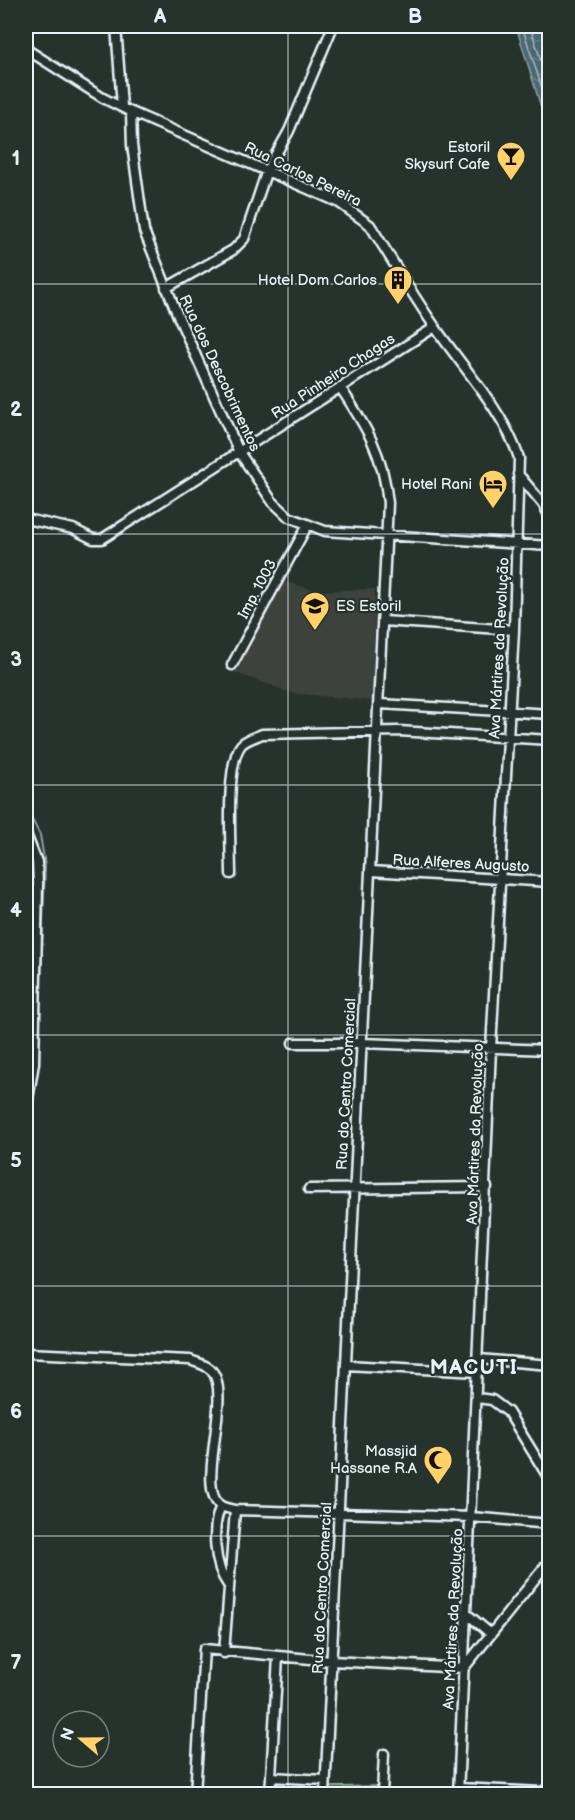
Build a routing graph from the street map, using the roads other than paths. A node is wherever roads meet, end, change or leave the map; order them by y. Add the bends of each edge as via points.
1 (116, 26) edge
2 (333, 26) edge
3 (26, 49) edge
4 (122, 107) junction
5 (131, 112) junction
6 (267, 170) junction
7 (166, 288) junction
8 (435, 327) junction
9 (340, 387) junction
10 (239, 452) junction
11 (518, 474) junction
12 (549, 518) edge
13 (26, 519) edge
14 (307, 526) junction
15 (387, 537) junction
16 (518, 544) junction
17 (549, 546) edge
18 (383, 621) junction
19 (514, 630) junction
20 (232, 665) dead end
21 (380, 704) junction
22 (510, 713) junction
23 (549, 714) edge
24 (378, 732) junction
25 (508, 738) junction
26 (549, 740) edge
27 (26, 834) edge
28 (371, 872) junction
29 (231, 874) dead end
30 (501, 879) junction
31 (549, 882) edge
32 (293, 1043) dead end
33 (361, 1043) junction
34 (491, 1049) junction
35 (549, 1050) edge
36 (26, 1112) edge
37 (487, 1187) junction
38 (354, 1188) junction
39 (309, 1189) dead end
40 (26, 1353) edge
41 (479, 1359) junction
42 (346, 1365) junction
43 (549, 1365) edge
44 (478, 1372) junction
45 (477, 1398) junction
46 (549, 1480) edge
47 (221, 1506) junction
48 (235, 1510) junction
49 (339, 1514) junction
50 (471, 1517) junction
51 (549, 1524) edge
52 (549, 1560) edge
53 (228, 1585) junction
54 (467, 1614) junction
55 (491, 1634) junction
56 (224, 1653) junction
57 (278, 1657) junction
58 (331, 1661) junction
59 (464, 1668) junction
60 (384, 1754) dead end
61 (271, 1778) junction
62 (326, 1780) junction
63 (459, 1791) edge
64 (547, 1791) edge
65 (195, 1794) edge
66 (270, 1794) edge
67 (325, 1794) edge
68 (382, 1794) edge

1 - 4 street
2 - 6 street via 289,131
3 - 4 street, Rua Carlos Pereira
4 - 5 street, Rua Carlos Pereira
5 - 6 street, Rua Carlos Pereira
5 - 7 street, Rua dos Descobrimentos via 144,231
6 - 7 street via 244,239 233,250
6 - 8 street, Rua Carlos Pereira via 338,202 370,225
7 - 10 street, Rua dos Descobrimentos
8 - 9 street, Rua Pinheiro Chagas
8 - 11 street, Rua Carlos Pereira via 515,445
9 - 10 street, Rua Pinheiro Chagas
9 - 15 street, Rua do Centro Comercial via 364,424 385,472
10 - 13 street, Rua Pinheiro Chagas via 102,539
10 - 14 street, Rua dos Descobrimentos via 272,501 289,517
11 - 12 street via 543,504
11 - 16 street, Ava Mártires da Revolução
14 - 15 street, Rua dos Descobrimentos
14 - 20 street, Imp. 1003
15 - 16 street, Rua dos Descobrimentos
15 - 18 street, Rua do Centro Comercial
16 - 17 street, Rua dos Descobrimentos
16 - 19 street, Ava Mártires da Revolução
18 - 19 street
18 - 21 street, Rua do Centro Comercial
19 - 22 street, Ava Mártires da Revolução
21 - 22 street
21 - 24 street, Rua do Centro Comercial
22 - 23 street
22 - 25 street, Ava Mártires da Revolução
24 - 25 street
24 - 28 street, Rua do Centro Comercial
24 - 29 street via 262,734 242,744 233,762
25 - 26 street
25 - 30 street, Ava Mártires da Revolução
27 - 36 street via 36,862 38,884 34,1063
28 - 30 street, Rua Alferes Augusto
28 - 33 street, Rua do Centro Comercial
30 - 31 street, Rua Alferes Augusto
30 - 34 street, Ava Mártires da Revolução
32 - 33 street
33 - 34 street
33 - 38 street, Rua do Centro Comercial
34 - 35 street
34 - 37 street, Ava Mártires da Revolução
37 - 38 street
37 - 41 street, Ava Mártires da Revolução
38 - 39 street
38 - 42 street, Rua do Centro Comercial
40 - 47 street via 190,1360 212,1371 220,1385 212,1493
41 - 43 street
41 - 44 street, Ava Mártires da Revolução
42 - 44 street
42 - 49 street, Rua do Centro Comercial
44 - 45 street, Ava Mártires da Revolução
45 - 46 street via 492,1400 508,1412
45 - 50 street, Ava Mártires da Revolução
47 - 48 street
47 - 53 street via 215,1520 216,1533 221,1572
48 - 49 street
48 - 53 street
49 - 50 street
49 - 58 street, Rua do Centro Comercial
50 - 51 street
50 - 54 street, Ava Mártires da Revolução
52 - 55 street
53 - 56 street
54 - 55 street
54 - 59 street, Ava Mártires da Revolução
55 - 59 street
56 - 57 street
56 - 65 street via 204,1649
57 - 58 street
57 - 61 street
58 - 59 street
58 - 62 street, Rua do Centro Comercial
59 - 63 street, Ava Mártires da Revolução
60 - 68 street
61 - 62 street
61 - 66 street
62 - 67 street, Rua do Centro Comercial
63 - 64 street

